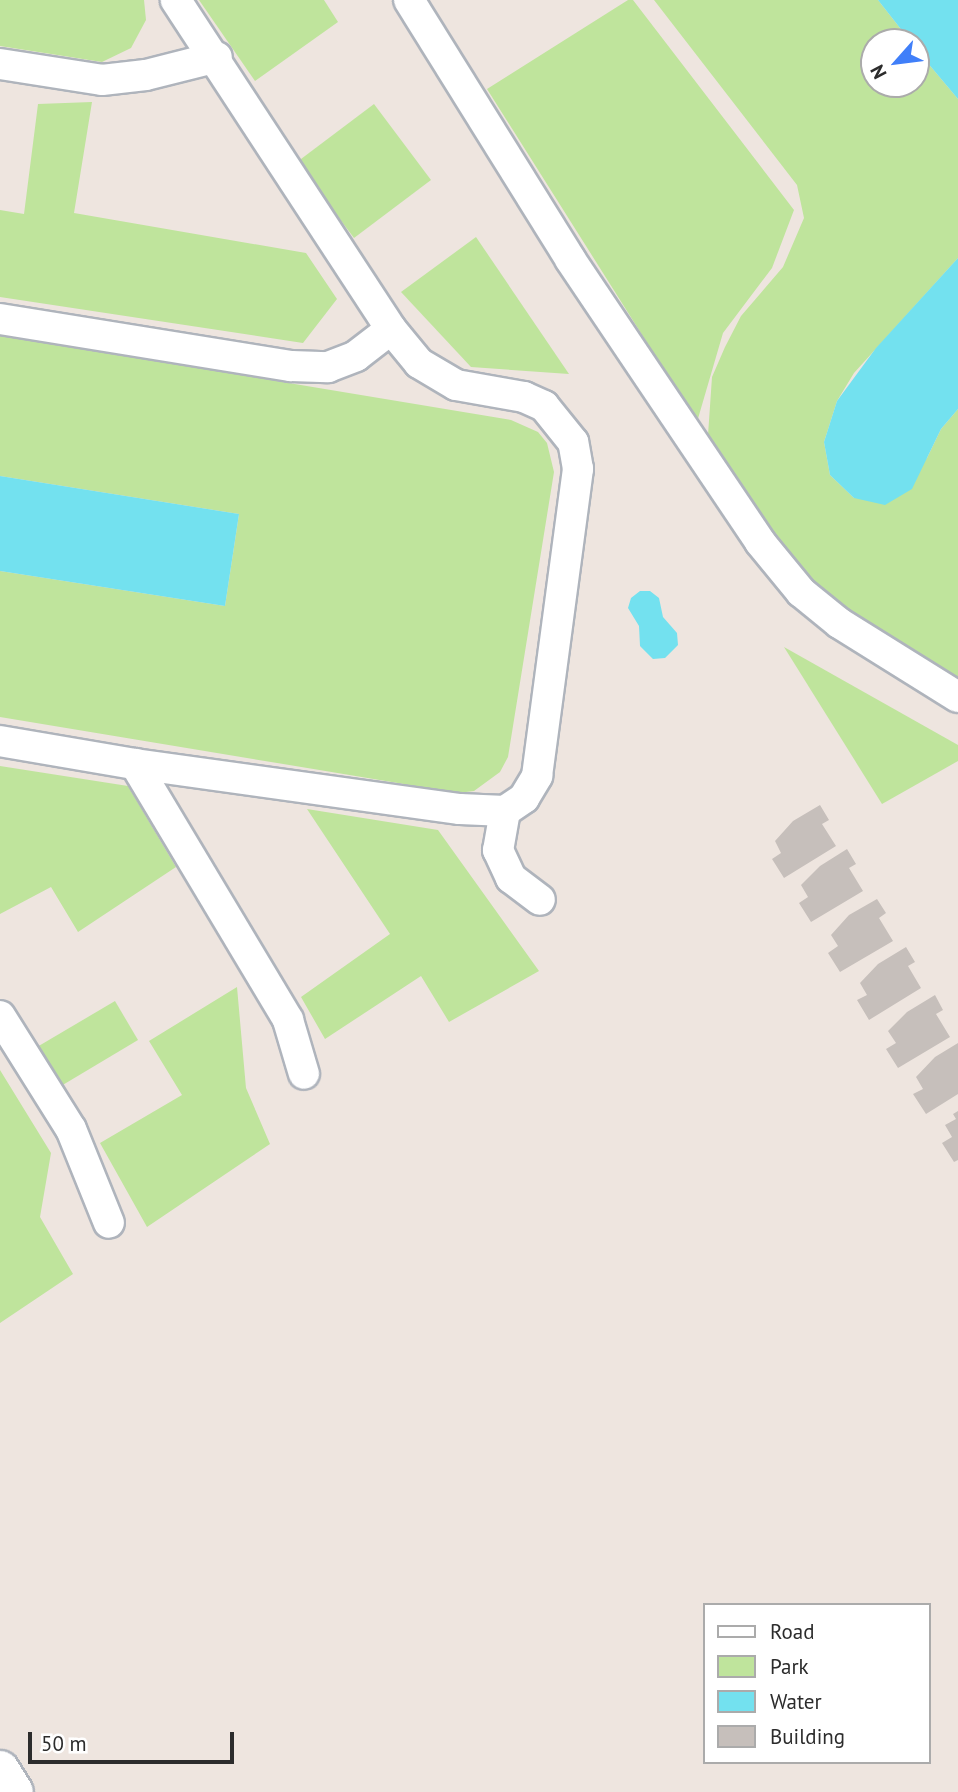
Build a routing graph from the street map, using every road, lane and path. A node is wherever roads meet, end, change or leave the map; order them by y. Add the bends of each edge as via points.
1 (176, 0) edge
2 (409, 0) edge
3 (217, 57) junction
4 (0, 64) edge
5 (0, 319) edge
6 (391, 329) junction
7 (958, 697) edge
8 (0, 741) edge
9 (135, 764) junction
10 (505, 811) junction
11 (540, 900) dead end
12 (0, 1016) edge
13 (304, 1074) dead end
14 (109, 1223) dead end
15 (0, 1770) edge
16 (14, 1792) edge

1 - 3 street
2 - 7 street via 570,260 760,541 801,592 839,623
3 - 4 street via 146,75 102,80
3 - 6 street
5 - 6 street via 291,366 328,367 356,356
6 - 10 street via 419,363 456,385 524,397 544,406 573,442 578,470 537,776 524,798
8 - 9 street
9 - 10 street
9 - 13 street via 288,1020
10 - 11 street via 498,850 511,878
12 - 14 street via 71,1129
15 - 16 street

